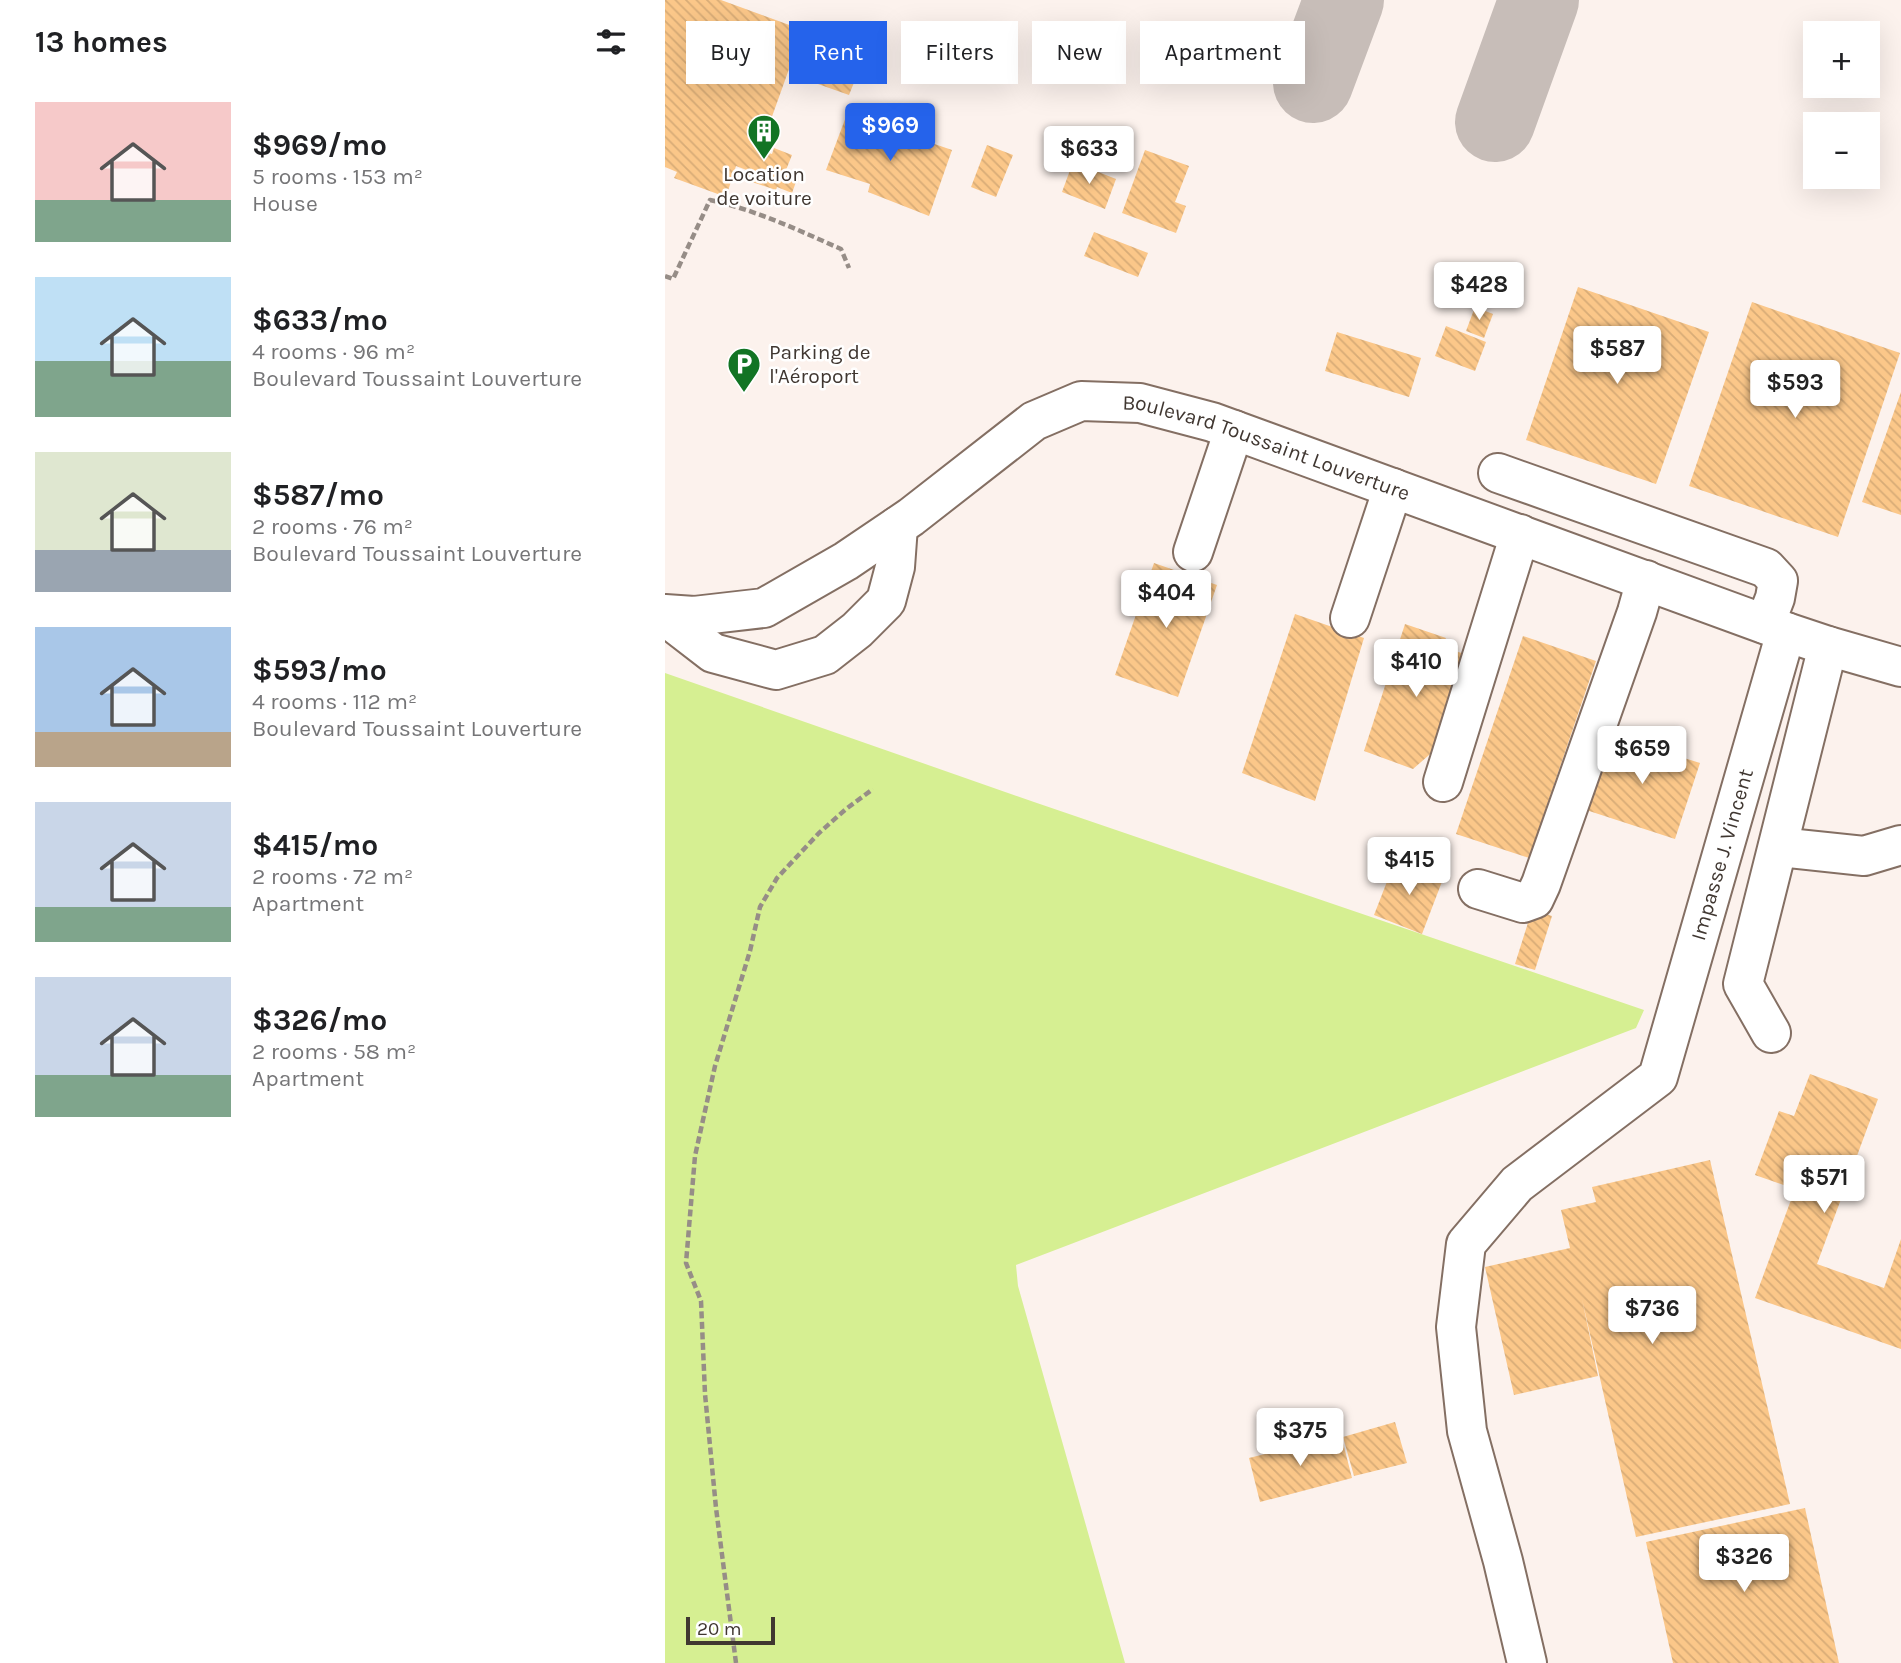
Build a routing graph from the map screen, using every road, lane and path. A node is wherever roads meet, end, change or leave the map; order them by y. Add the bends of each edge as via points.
1 (849, 268) dead end
2 (665, 276) edge
3 (1234, 430) junction
4 (1498, 473) dead end
5 (1393, 488) junction
6 (898, 526) junction
7 (1520, 534) junction
8 (1193, 552) dead end
9 (1646, 580) junction
10 (665, 615) edge
11 (1350, 618) dead end
12 (1775, 628) junction
13 (1828, 646) junction
14 (1901, 667) edge
15 (1443, 782) dead end
16 (873, 789) dead end
17 (1901, 845) edge
18 (1778, 847) junction
19 (1478, 889) dead end
20 (1771, 1033) dead end
21 (736, 1663) edge
22 (1527, 1663) edge

1 - 2 path via 841,249 779,221 710,200 674,279
3 - 5 main road, Boulevard Toussaint Louverture
3 - 6 main road, Boulevard Toussaint Louverture via 1140,404 1081,401 1034,421
3 - 8 main road
4 - 12 main road, Impasse J. Vincent via 1766,568 1778,581
5 - 7 main road, Boulevard Toussaint Louverture
5 - 11 main road
6 - 10 main road, Boulevard Toussaint Louverture via 764,608
6 - 10 main road via 895,567 886,601 825,655 776,670 713,653
7 - 9 main road, Boulevard Toussaint Louverture
7 - 15 main road
9 - 12 main road, Boulevard Toussaint Louverture
9 - 19 main road via 1534,898 1523,903
12 - 13 main road, Boulevard Toussaint Louverture
12 - 22 main road, Impasse J. Vincent via 1658,1077 1517,1184 1466,1244 1456,1328 1467,1431
13 - 14 main road, Boulevard Toussaint Louverture
13 - 18 main road
16 - 21 path via 819,833 777,878 759,907 695,1156 686,1263 701,1301 716,1508
17 - 18 main road via 1864,856
18 - 20 main road via 1743,984

